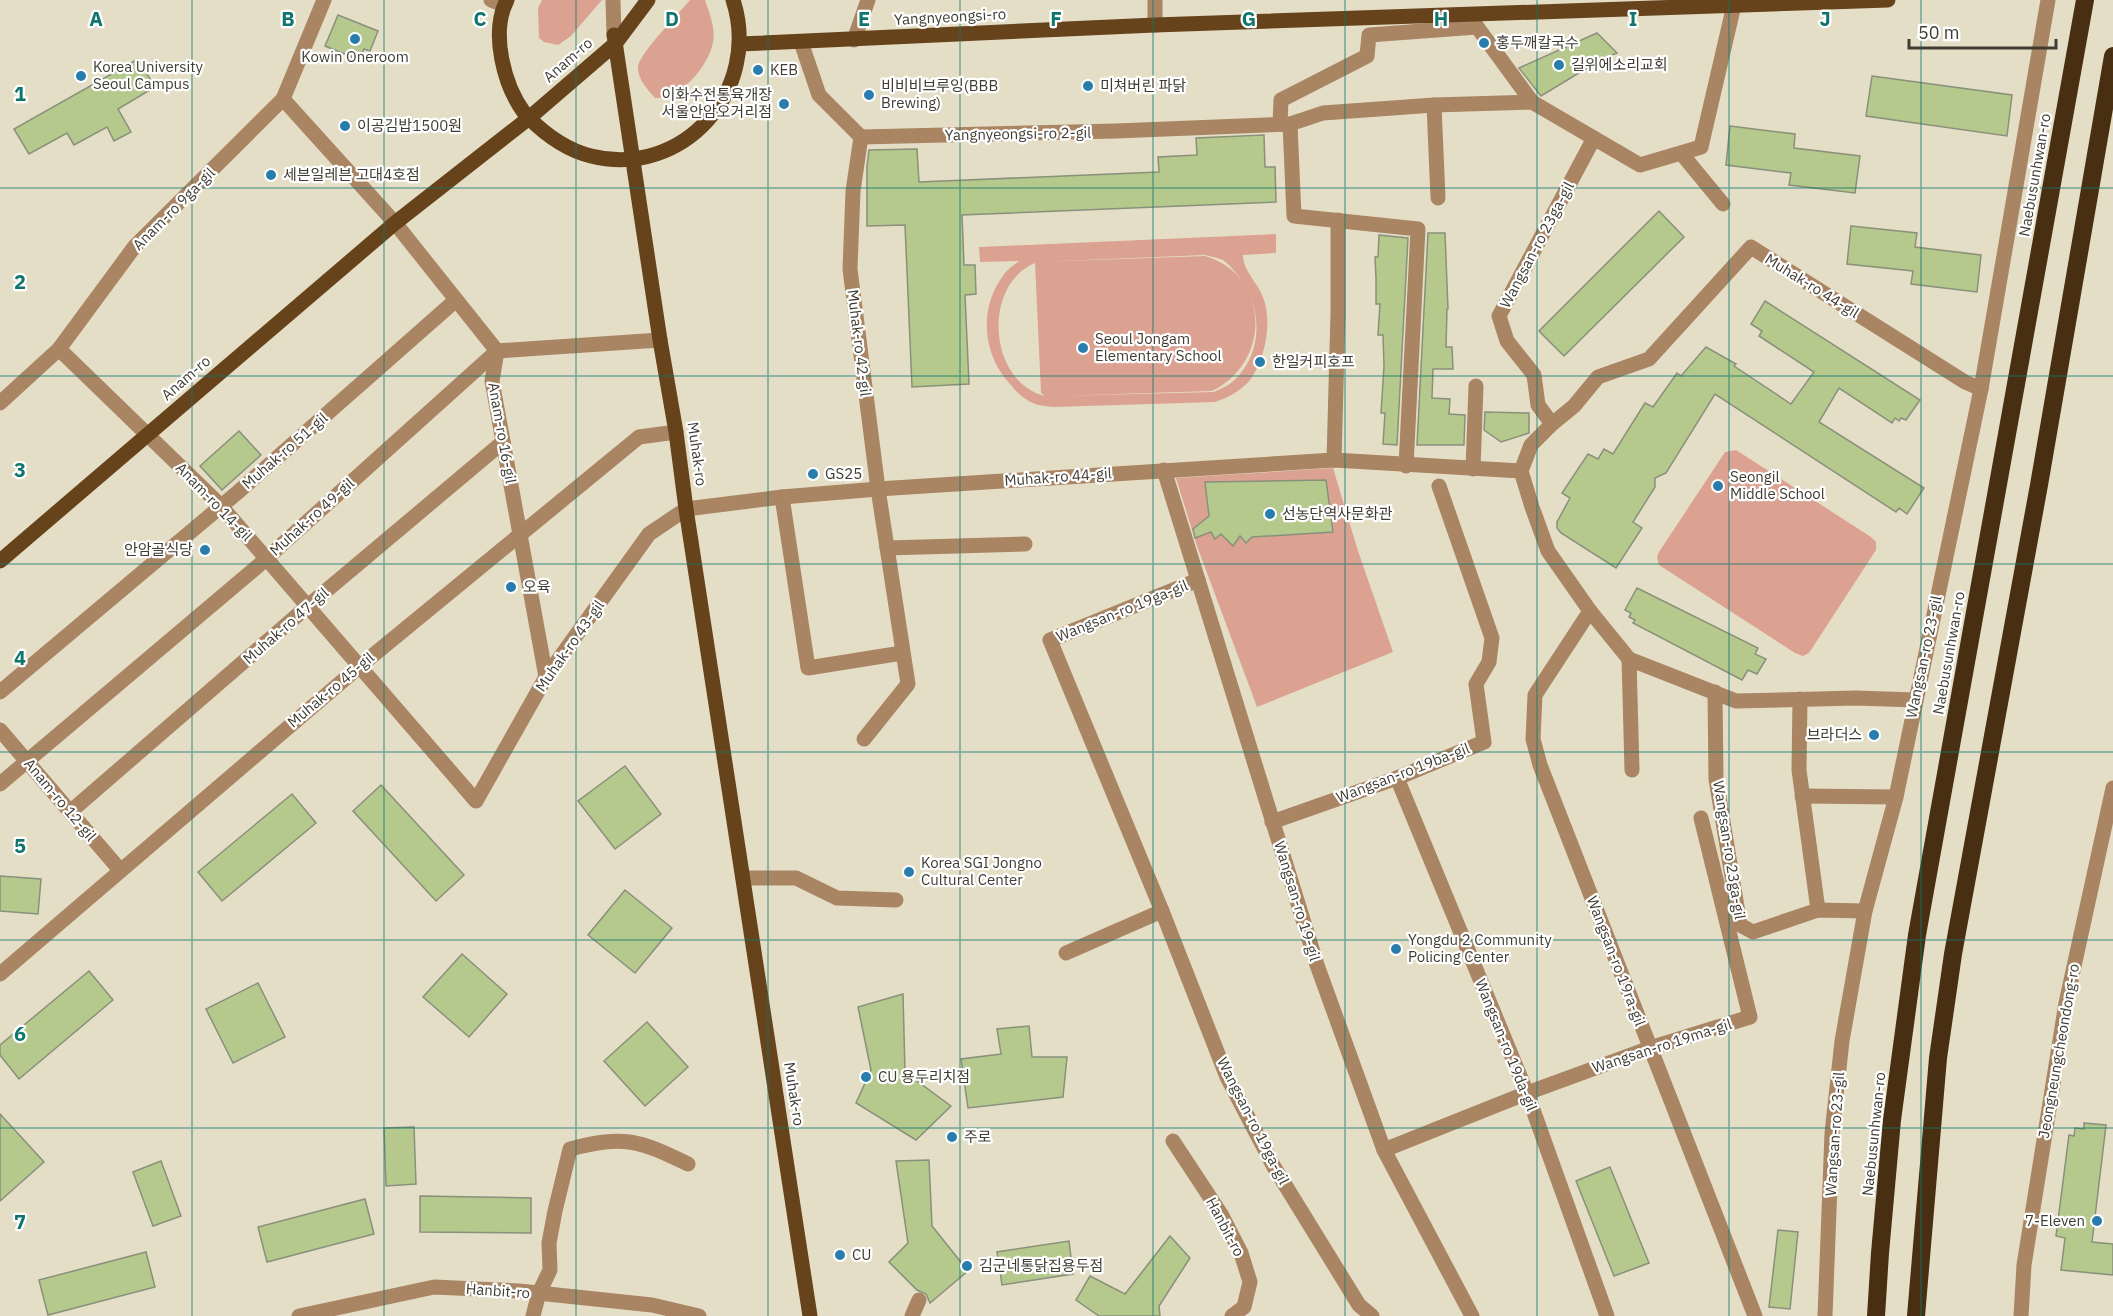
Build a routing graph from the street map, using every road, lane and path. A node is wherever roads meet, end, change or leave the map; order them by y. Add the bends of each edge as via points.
1 (324, 0) edge
2 (613, 0) edge
3 (640, 0) edge
4 (648, 0) edge
5 (733, 0) edge
6 (868, 0) edge
7 (1155, 0) edge
8 (1888, 0) edge
9 (2048, 0) edge
10 (2085, 0) edge
11 (1853, 1) edge
12 (501, 2) edge
13 (1741, 3) edge
14 (1577, 5) edge
15 (1467, 14) junction
16 (1155, 25) junction
17 (1477, 27) junction
18 (615, 40) junction
19 (854, 40) junction
20 (801, 42) junction
21 (740, 44) junction
22 (2113, 56) edge
23 (283, 99) junction
24 (1532, 102) junction
25 (1434, 105) junction
26 (527, 116) junction
27 (1285, 124) junction
28 (861, 137) junction
29 (1594, 138) junction
30 (1681, 153) junction
31 (633, 159) junction
32 (1438, 198) dead end
33 (1723, 204) dead end
34 (1338, 220) junction
35 (395, 223) junction
36 (456, 300) junction
37 (660, 340) junction
38 (59, 349) junction
39 (497, 351) junction
40 (1476, 386) dead end
41 (1981, 389) junction
42 (0, 403) edge
43 (1552, 424) junction
44 (676, 432) junction
45 (147, 435) junction
46 (503, 442) junction
47 (1334, 460) junction
48 (1406, 466) junction
49 (1473, 469) junction
50 (1164, 471) junction
51 (1521, 471) junction
52 (1439, 486) dead end
53 (878, 489) junction
54 (782, 497) junction
55 (221, 506) junction
56 (686, 509) junction
57 (520, 536) junction
58 (1026, 544) dead end
59 (887, 548) junction
60 (266, 558) junction
61 (0, 561) edge
62 (1198, 580) junction
63 (308, 606) junction
64 (1590, 611) junction
65 (902, 653) junction
66 (1629, 658) junction
67 (360, 666) junction
68 (546, 677) junction
69 (0, 692) edge
70 (1714, 692) junction
71 (1800, 699) junction
72 (1915, 700) junction
73 (0, 730) edge
74 (864, 739) dead end
75 (27, 761) junction
76 (1632, 770) dead end
77 (1397, 778) junction
78 (0, 784) edge
79 (2113, 788) edge
80 (1803, 796) junction
81 (1896, 797) junction
82 (476, 801) joint
83 (70, 812) junction
84 (1701, 818) dead end
85 (1272, 822) junction
86 (120, 870) junction
87 (742, 878) junction
88 (896, 900) dead end
89 (1818, 910) junction
90 (1162, 911) junction
91 (1865, 911) junction
92 (1066, 953) dead end
93 (0, 974) edge
94 (1650, 1048) junction
95 (1527, 1093) junction
96 (1173, 1141) dead end
97 (1384, 1150) junction
98 (688, 1164) dead end
99 (539, 1293) junction
100 (919, 1300) dead end
101 (299, 1316) edge
102 (533, 1316) edge
103 (699, 1316) edge
104 (810, 1316) edge
105 (912, 1316) edge
106 (1232, 1316) edge
107 (1372, 1316) edge
108 (1472, 1316) edge
109 (1607, 1316) edge
110 (1755, 1316) edge
111 (1825, 1316) edge
112 (1876, 1316) edge
113 (1916, 1316) edge
114 (2021, 1316) edge

1 - 23 street, Anam-ro 9ga-gil
2 - 18 street
3 - 18 main road, Anam-ro
4 - 18 main road, Anam-ro
5 - 21 main road
6 - 19 street
7 - 16 street
8 - 11 main road, Yangnyeongsi-ro
9 - 41 street, Wangsan-ro 23-gil
10 - 112 highway, Naebusunhwan-ro via 1917,935 1892,1120
11 - 13 main road, Yangnyeongsi-ro
12 - 26 main road via 502,68
13 - 14 main road, Yangnyeongsi-ro
13 - 30 street via 1701,147
14 - 15 main road, Yangnyeongsi-ro
15 - 16 main road, Yangnyeongsi-ro
15 - 17 street
16 - 19 main road, Yangnyeongsi-ro
17 - 24 street
17 - 27 street via 1369,35 1367,56 1281,100
18 - 26 main road, Anam-ro
18 - 31 main road, Muhak-ro
19 - 20 main road, Yangnyeongsi-ro
20 - 21 main road, Yangnyeongsi-ro
20 - 28 street via 819,95
21 - 31 main road via 730,87 714,115 678,145
22 - 113 highway via 1953,954 1938,1058
23 - 35 street
23 - 38 street, Anam-ro 9ga-gil via 135,246
24 - 25 street, Yangnyeongsi-ro 2-gil
24 - 29 street
25 - 27 street, Yangnyeongsi-ro 2-gil via 1323,113
25 - 32 street
26 - 31 main road via 556,141 590,156
26 - 35 main road, Anam-ro
27 - 28 street, Yangnyeongsi-ro 2-gil
27 - 34 street via 1294,216
28 - 53 street, Muhak-ro 42-gil via 853,191 850,269
29 - 30 street via 1640,165
29 - 43 street, Wangsan-ro 23ga-gil via 1499,316 1507,341 1534,375 1538,405
30 - 33 street
31 - 37 main road, Muhak-ro
34 - 47 street
34 - 48 street via 1418,229
35 - 36 street
35 - 45 main road, Anam-ro
36 - 39 street
36 - 55 street, Muhak-ro 51-gil
37 - 39 street
37 - 44 main road, Muhak-ro
38 - 42 street, Anam-ro 9ga-gil
38 - 45 street, Anam-ro 14-gil
39 - 46 street, Anam-ro 16-gil via 492,381
39 - 60 street, Muhak-ro 49-gil
40 - 49 street
41 - 43 street, Muhak-ro 44-gil via 1751,247 1649,359 1598,377 1574,406
41 - 72 street, Wangsan-ro 23-gil
43 - 51 street via 1531,445
44 - 56 main road, Muhak-ro
44 - 57 street, Muhak-ro 45-gil via 639,437
45 - 55 street, Anam-ro 14-gil
45 - 61 main road, Anam-ro
46 - 57 street, Anam-ro 16-gil
46 - 63 street, Muhak-ro 47-gil
47 - 48 street, Muhak-ro 44-gil
47 - 50 street, Muhak-ro 44-gil
48 - 49 street, Muhak-ro 44-gil
49 - 51 street, Muhak-ro 44-gil
50 - 53 street, Muhak-ro 44-gil
50 - 62 street, Wangsan-ro 19-gil
51 - 64 street via 1548,551
52 - 77 street, Wangsan-ro 19ba-gil via 1492,638 1489,663 1476,684 1484,742
53 - 54 street, Muhak-ro 44-gil
53 - 59 street, Muhak-ro 42-gil
54 - 56 street, Muhak-ro 44-gil
54 - 65 street via 808,668
55 - 60 street, Anam-ro 14-gil
55 - 69 street, Muhak-ro 51-gil
56 - 68 street, Muhak-ro 43-gil via 649,534
56 - 87 main road, Muhak-ro
57 - 67 street, Muhak-ro 45-gil
57 - 68 street, Anam-ro 16-gil
58 - 59 street
59 - 65 street, Muhak-ro 42-gil
60 - 63 street, Anam-ro 14-gil
60 - 75 street, Muhak-ro 49-gil
62 - 85 street, Wangsan-ro 19-gil
62 - 90 street, Wangsan-ro 19ga-gil via 1050,640
63 - 67 street, Anam-ro 14-gil
63 - 83 street, Muhak-ro 47-gil
64 - 66 street
64 - 94 street, Wangsan-ro 19ra-gil via 1535,695 1533,739
65 - 74 street, Muhak-ro 42-gil via 908,684
66 - 70 street
66 - 76 street
67 - 82 street, Anam-ro 14-gil
67 - 86 street, Muhak-ro 45-gil
68 - 82 street, Muhak-ro 43-gil
70 - 71 street via 1736,701
70 - 89 street, Wangsan-ro 23ga-gil via 1716,779 1740,925 1752,932
71 - 72 street
71 - 80 street via 1799,770
72 - 81 street, Wangsan-ro 23-gil
73 - 75 street, Anam-ro 12-gil
75 - 78 street, Muhak-ro 49-gil
75 - 83 street, Anam-ro 12-gil
77 - 85 street, Wangsan-ro 19ba-gil
77 - 95 street, Wangsan-ro 19da-gil
79 - 114 street, Jeongneungcheondong-ro via 2066,1003 2024,1265
80 - 81 street
80 - 89 street
81 - 91 street, Wangsan-ro 23-gil
83 - 86 street, Anam-ro 12-gil
84 - 94 street, Wangsan-ro 19ma-gil via 1750,1017
85 - 97 street, Wangsan-ro 19-gil via 1317,965
86 - 93 street, Muhak-ro 45-gil
87 - 88 street via 796,878 837,898
87 - 104 main road, Muhak-ro
89 - 91 street, Wangsan-ro 23ga-gil
90 - 92 street
90 - 107 street, Wangsan-ro 19ga-gil via 1227,1077 1274,1167 1359,1305
91 - 111 street, Wangsan-ro 23-gil via 1842,1041 1832,1133
94 - 95 street, Wangsan-ro 19ma-gil
94 - 110 street, Wangsan-ro 19ra-gil
95 - 97 street, Wangsan-ro 19ma-gil
95 - 109 street, Wangsan-ro 19da-gil
96 - 106 street, Hanbit-ro via 1221,1214 1241,1254 1250,1282 1244,1307
97 - 108 street, Wangsan-ro 19-gil
98 - 99 street via 630,1141 599,1142 570,1149 549,1243 550,1270
99 - 101 street, Hanbit-ro via 434,1287
99 - 102 street
99 - 103 street, Hanbit-ro via 652,1305
100 - 105 street

